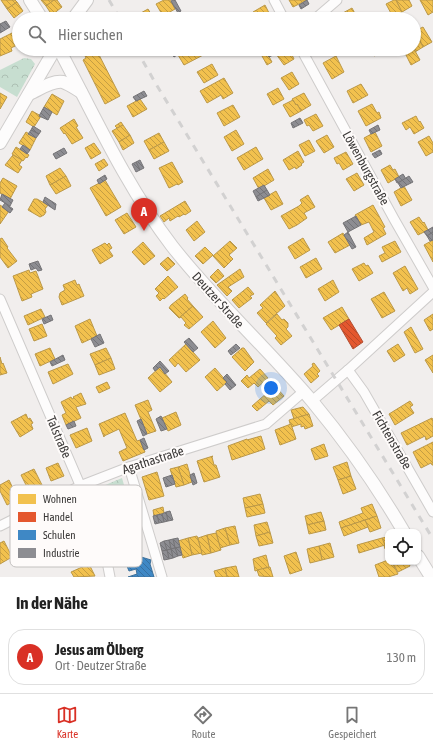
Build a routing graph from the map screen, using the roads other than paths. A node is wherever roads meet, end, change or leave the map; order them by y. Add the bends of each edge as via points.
1 (30, 0) edge
2 (87, 0) edge
3 (274, 0) edge
4 (337, 0) edge
5 (38, 12) edge
6 (78, 12) edge
7 (280, 12) edge
8 (323, 12) edge
9 (51, 56) edge
10 (63, 56) edge
11 (305, 56) edge
12 (81, 92) junction
13 (29, 95) junction
14 (0, 143) edge
15 (433, 287) edge
16 (433, 292) edge
17 (0, 300) edge
18 (348, 370) junction
19 (303, 392) junction
20 (312, 401) junction
21 (130, 467) junction
22 (80, 485) edge
23 (83, 485) edge
24 (135, 485) edge
25 (142, 508) edge
26 (433, 512) edge
27 (10, 521) edge
28 (0, 526) edge
29 (402, 529) edge
30 (421, 561) edge
31 (108, 567) edge
32 (110, 577) edge
33 (162, 577) edge
34 (431, 577) edge

1 - 5 main road
2 - 6 main road
3 - 7 street
4 - 8 street
9 - 13 main road
10 - 12 main road, Deutzer Straße
11 - 15 street, Löwenburgstraße
12 - 13 main road via 64,82 58,82
12 - 19 main road, Deutzer Straße via 156,224 218,300
13 - 14 main road
16 - 18 street
17 - 22 street, Talstraße
18 - 20 street
18 - 26 street, Fichtenstraße via 364,392
19 - 20 main road, Deutzer Straße
19 - 21 street, Agathastraße via 266,424
20 - 29 main road, Deutzer Straße via 350,450
21 - 23 street, Agathastraße
21 - 24 street
25 - 33 street
27 - 28 street, Agathastraße
30 - 34 main road
31 - 32 street, Talstraße

